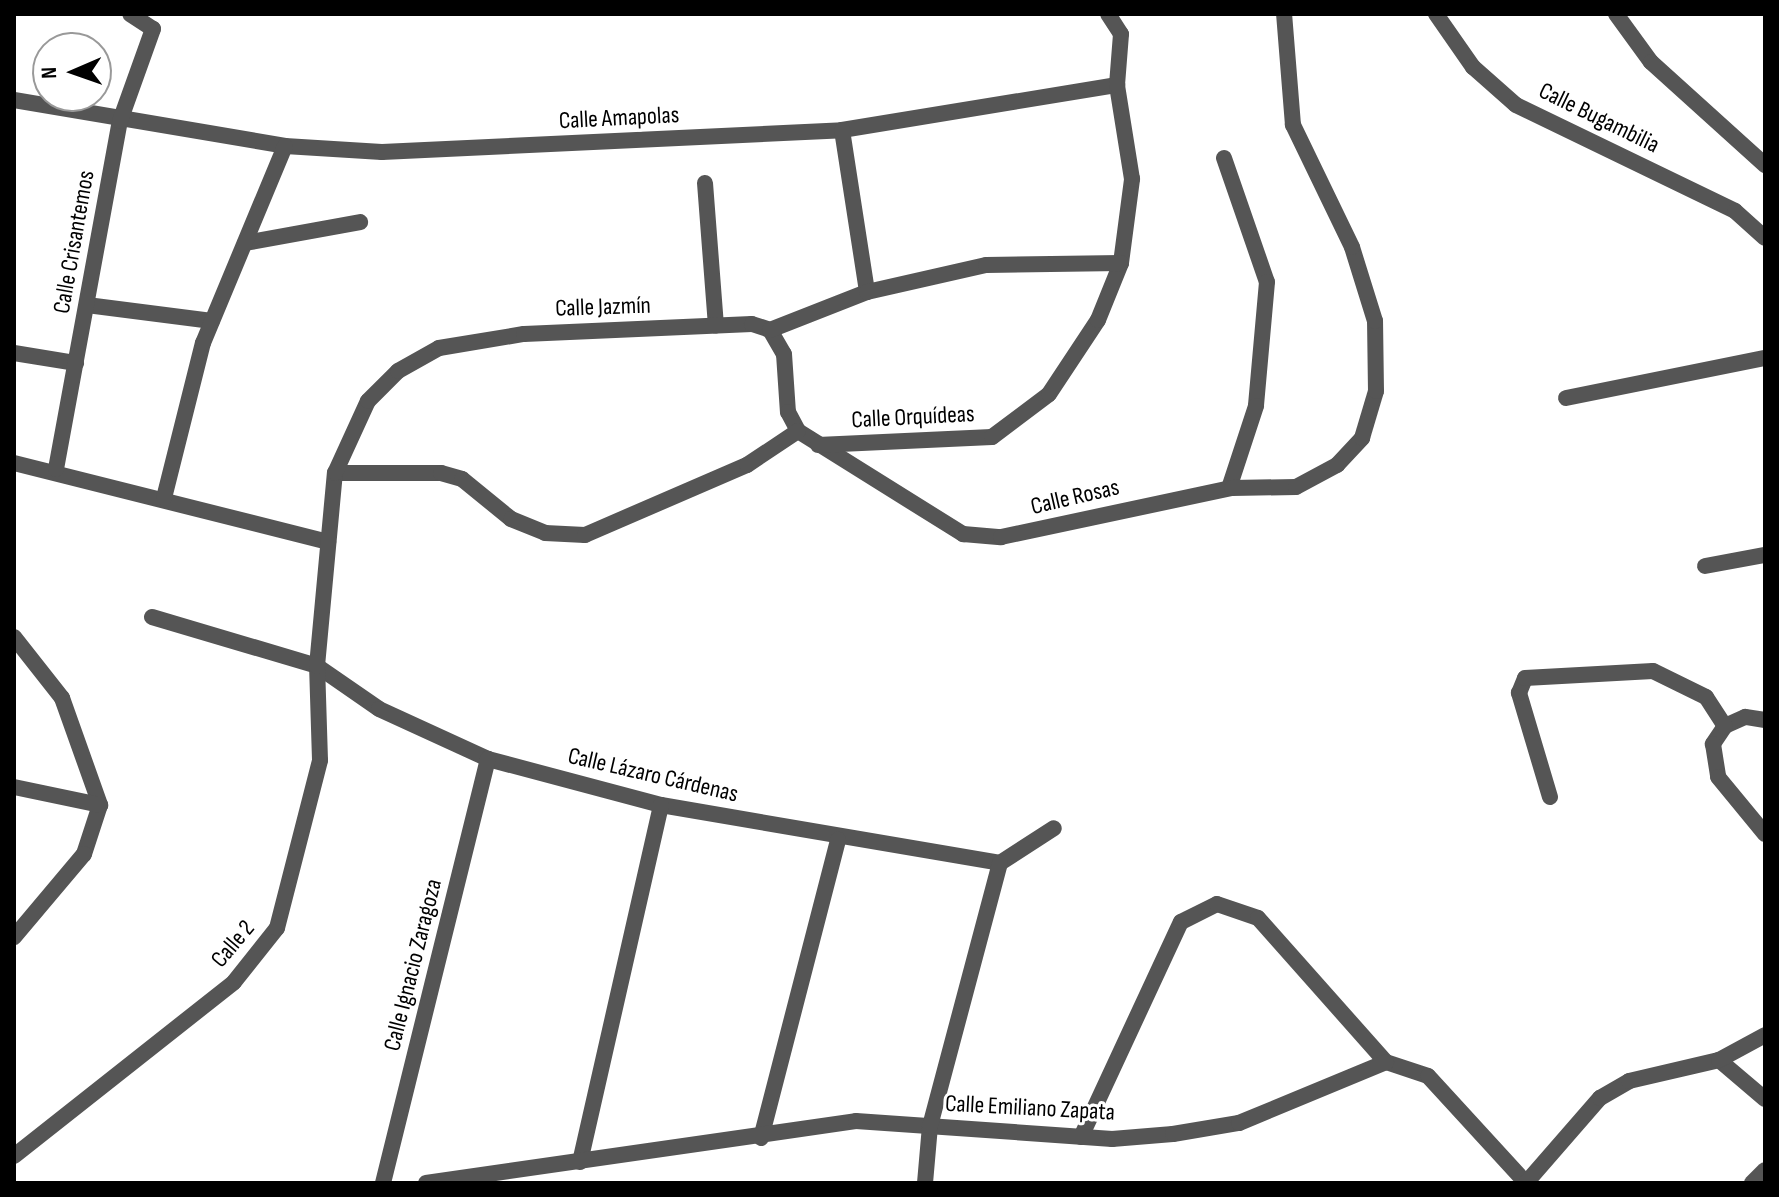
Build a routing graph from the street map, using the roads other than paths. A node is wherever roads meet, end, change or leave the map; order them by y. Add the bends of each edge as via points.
1 (130, 14) edge
2 (1108, 14) edge
3 (1284, 14) edge
4 (1436, 14) edge
5 (1617, 18) edge
6 (1117, 85) junction
7 (14, 100) edge
8 (120, 121) junction
9 (842, 130) junction
10 (285, 146) junction
11 (1224, 158) dead end
12 (1764, 159) edge
13 (705, 183) dead end
14 (360, 222) dead end
15 (1765, 238) edge
16 (245, 243) junction
17 (1121, 263) junction
18 (867, 292) junction
19 (87, 305) junction
20 (212, 321) junction
21 (716, 326) junction
22 (770, 330) junction
23 (14, 353) edge
24 (1765, 358) edge
25 (76, 363) junction
26 (1566, 398) dead end
27 (798, 431) junction
28 (818, 445) junction
29 (14, 463) edge
30 (56, 469) junction
31 (335, 473) junction
32 (1229, 488) junction
33 (164, 498) junction
34 (328, 542) junction
35 (1765, 555) edge
36 (1705, 566) dead end
37 (152, 617) dead end
38 (14, 637) edge
39 (317, 666) junction
40 (1765, 720) edge
41 (1725, 726) junction
42 (488, 759) junction
43 (14, 787) edge
44 (1550, 797) dead end
45 (100, 805) junction
46 (661, 805) junction
47 (1054, 828) dead end
48 (1765, 834) edge
49 (838, 840) junction
50 (1000, 863) junction
51 (14, 937) edge
52 (1765, 1035) edge
53 (1719, 1060) junction
54 (1386, 1062) junction
55 (1765, 1099) edge
56 (930, 1126) junction
57 (1081, 1137) junction
58 (761, 1138) junction
59 (14, 1156) edge
60 (580, 1162) junction
61 (1765, 1170) edge
62 (383, 1183) edge
63 (426, 1183) edge
64 (925, 1183) edge
65 (1526, 1183) edge
66 (1752, 1183) edge

1 - 8 street, Calle Crisantemos via 153,29
2 - 6 street, Calle Orquídeas via 1121,34
3 - 32 street, Calle Rosas via 1293,125 1352,247 1375,321 1376,391 1362,438 1337,465 1296,487
4 - 15 street, Calle Bugambilia via 1473,67 1516,105 1735,211
5 - 12 street via 1651,62
6 - 9 street, Calle Amapolas
6 - 17 street, Calle Orquídeas via 1132,179
7 - 8 street, Calle Amapolas
8 - 10 street, Calle Amapolas
8 - 19 street, Calle Crisantemos
9 - 10 street, Calle Amapolas via 382,152
9 - 18 street
10 - 16 street
11 - 32 street via 1267,282 1256,406
13 - 21 street
14 - 16 street
16 - 20 street
17 - 18 street, Calle Jazmín via 986,265
17 - 28 street, Calle Orquídeas via 1081,345 1049,394 1013,427 992,437
18 - 22 street, Calle Jazmín
19 - 20 street
19 - 25 street, Calle Crisantemos
20 - 33 street
21 - 22 street, Calle Jazmín
21 - 31 street, Calle Jazmín via 524,334 439,348 398,371 368,401
22 - 27 street via 784,354 788,412
23 - 25 street
24 - 26 street
25 - 30 street, Calle Crisantemos
27 - 28 street, Calle Rosas
27 - 31 street via 747,465 585,535 545,533 511,519 462,479
28 - 32 street, Calle Rosas via 963,534 1042,531
29 - 30 street
30 - 33 street
31 - 34 street, Calle Jazmín
33 - 34 street
34 - 39 street, Calle Jazmín
35 - 36 street
37 - 39 street, Calle Lázaro Cárdenas
38 - 45 street via 62,698
39 - 42 street, Calle Lázaro Cárdenas via 379,709
39 - 59 street, Calle 2 via 320,760 277,928 234,982
40 - 41 street via 1745,717
41 - 44 street via 1706,697 1653,671 1525,678 1519,693
41 - 48 street via 1713,744 1718,777
42 - 46 street, Calle Lázaro Cárdenas
42 - 62 street, Calle Ignacio Zaragoza
43 - 45 street
45 - 51 street via 84,854
46 - 49 street, Calle Lázaro Cárdenas
46 - 60 street
47 - 50 street
49 - 50 street, Calle Lázaro Cárdenas
49 - 58 street
50 - 56 street
52 - 53 street
53 - 55 street
53 - 65 street via 1629,1081 1600,1098
54 - 57 street, Calle Emiliano Zapata via 1239,1123
54 - 57 street via 1258,918 1217,904 1181,922
54 - 65 street via 1428,1076
56 - 57 street, Calle Emiliano Zapata
56 - 58 street, Calle Emiliano Zapata via 856,1121
56 - 64 street
58 - 60 street, Calle Emiliano Zapata
60 - 63 street, Calle Emiliano Zapata
61 - 66 street

